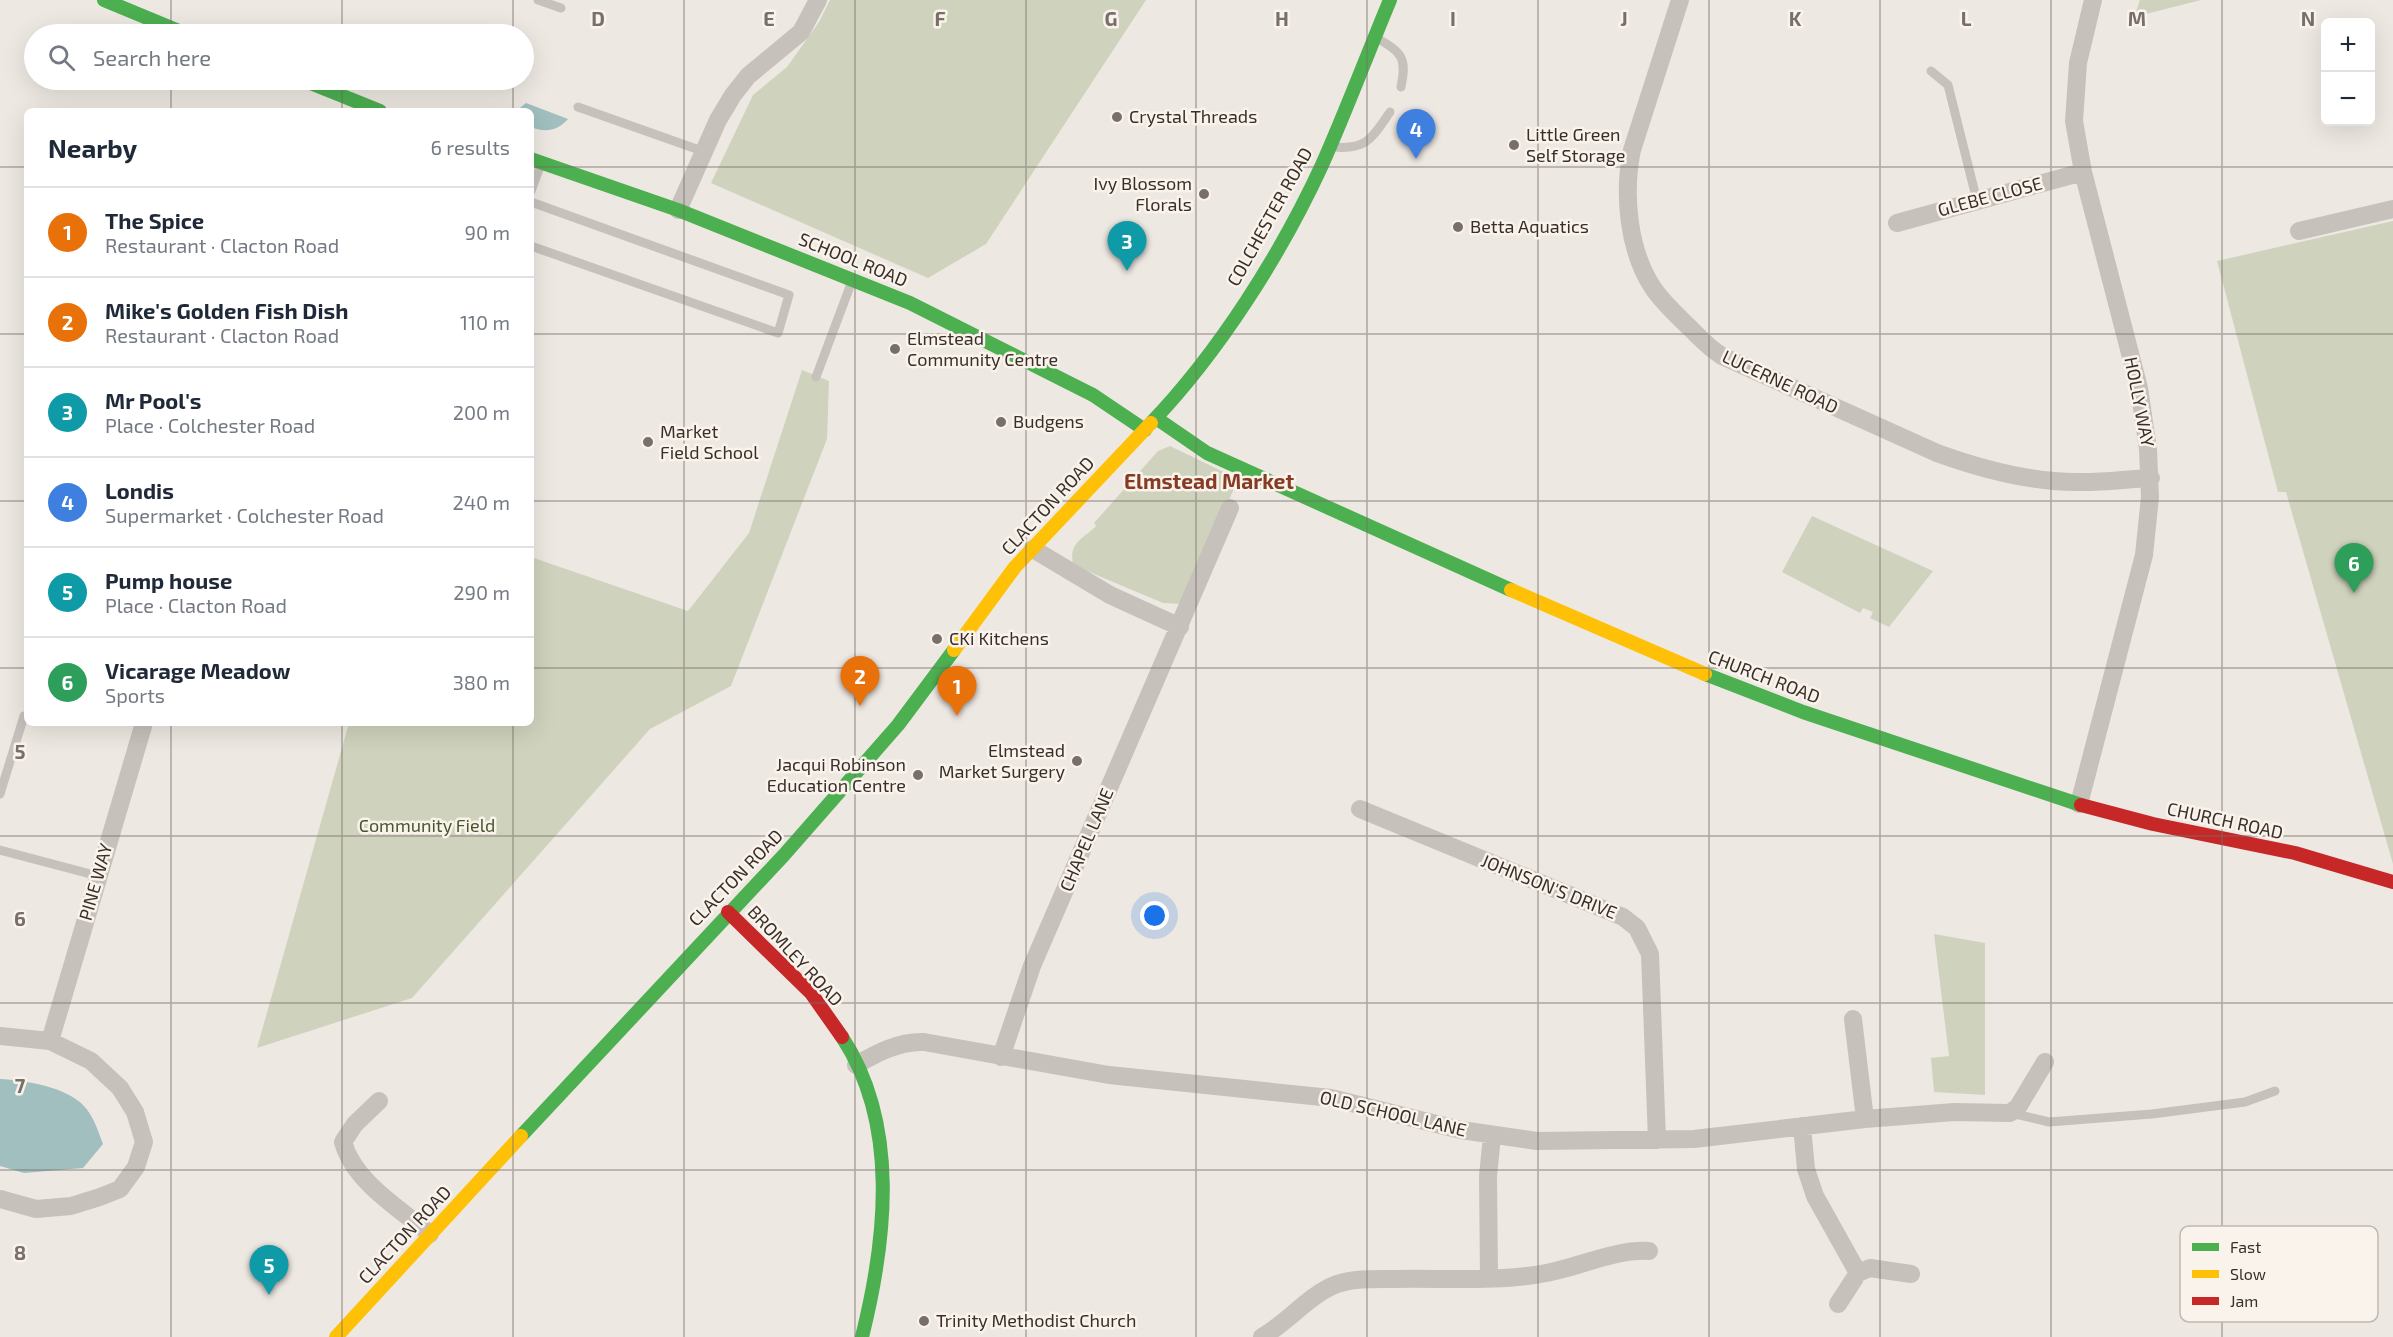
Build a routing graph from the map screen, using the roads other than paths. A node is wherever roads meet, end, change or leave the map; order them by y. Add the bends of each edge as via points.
1 (104, 0) edge
2 (538, 0) edge
3 (818, 0) edge
4 (1390, 0) edge
5 (1680, 0) edge
6 (2093, 0) edge
7 (561, 8) dead end
8 (162, 24) edge
9 (1375, 36) junction
10 (1931, 71) dead end
11 (1401, 87) dead end
12 (317, 90) edge
13 (335, 103) edge
14 (578, 107) dead end
15 (363, 108) edge
16 (1390, 112) dead end
17 (1329, 147) junction
18 (705, 152) junction
19 (536, 161) edge
20 (2083, 172) junction
21 (1977, 201) junction
22 (534, 203) edge
23 (2393, 209) edge
24 (678, 210) junction
25 (1897, 223) dead end
26 (2299, 231) dead end
27 (534, 247) edge
28 (853, 279) junction
29 (816, 377) dead end
30 (1156, 418) junction
31 (1144, 430) junction
32 (2151, 478) junction
33 (1230, 508) dead end
34 (1033, 549) junction
35 (1180, 627) junction
36 (24, 716) dead end
37 (143, 726) edge
38 (0, 794) edge
39 (2079, 804) junction
40 (1360, 809) dead end
41 (0, 850) edge
42 (98, 876) junction
43 (2393, 882) edge
44 (728, 912) junction
45 (1853, 1019) dead end
46 (0, 1036) edge
47 (50, 1041) junction
48 (1001, 1057) junction
49 (2045, 1062) dead end
50 (856, 1065) junction
51 (2275, 1091) dead end
52 (379, 1101) dead end
53 (2010, 1113) junction
54 (1865, 1119) junction
55 (1802, 1126) junction
56 (1492, 1136) junction
57 (1658, 1140) junction
58 (0, 1199) edge
59 (430, 1234) junction
60 (1649, 1251) dead end
61 (1858, 1273) junction
62 (1911, 1274) dead end
63 (1489, 1277) junction
64 (1838, 1304) dead end
65 (336, 1337) edge
66 (862, 1337) edge
67 (1262, 1337) edge

1 - 8 street
2 - 7 lane
3 - 18 street via 801,32 748,76 733,95
4 - 9 street, COLCHESTER ROAD
5 - 32 street, LUCERNE ROAD via 1632,150 1627,188 1631,227 1648,278 1662,300 1698,338 1722,356 1966,463 2056,481
6 - 20 street, HOLLY WAY via 2082,39 2073,103
9 - 11 lane via 1402,58 1405,68
9 - 17 street, COLCHESTER ROAD
10 - 21 lane via 1948,85
12 - 13 street
13 - 15 street
14 - 18 lane
16 - 17 lane via 1363,145
17 - 30 street, COLCHESTER ROAD via 1266,268 1221,338
18 - 24 street
19 - 24 street, SCHOOL ROAD
20 - 21 street, GLEBE CLOSE
20 - 32 street, HOLLY WAY via 2139,387
21 - 25 street, GLEBE CLOSE
22 - 27 lane via 789,295 778,333
23 - 26 street
24 - 28 street, SCHOOL ROAD
28 - 29 lane
28 - 31 street, SCHOOL ROAD via 1041,367 1093,395
30 - 31 street, COLCHESTER ROAD
30 - 39 street, CHURCH ROAD via 1207,453 1247,472 1694,670 1803,712
31 - 34 street, CLACTON ROAD
32 - 39 street, HOLLY WAY via 2144,555
33 - 35 street, CHAPEL LANE
34 - 35 street via 1110,595
34 - 44 street, CLACTON ROAD via 898,725 784,855
35 - 48 street, CHAPEL LANE via 1032,966
36 - 38 lane
37 - 42 street, PINE WAY
39 - 43 street, CHURCH ROAD via 2295,854
40 - 57 street, JOHNSON'S DRIVE via 1623,917 1637,928 1650,954
41 - 42 lane
42 - 47 street, PINE WAY
44 - 50 street, BROMLEY ROAD via 820,1006
44 - 59 street, CLACTON ROAD
45 - 54 street
46 - 47 street
47 - 58 street via 90,1061 120,1088 135,1112 144,1142 139,1159 120,1189 71,1206 36,1209
48 - 50 street, OLD SCHOOL LANE via 910,1041
48 - 56 street, OLD SCHOOL LANE via 1109,1075 1331,1098
49 - 53 street via 2018,1107
50 - 66 street, BROMLEY ROAD via 868,1090 878,1128 883,1185 878,1272
51 - 53 lane via 2245,1102 2152,1114 2049,1122
52 - 59 street via 343,1142 348,1159 386,1198
53 - 54 street, OLD SCHOOL LANE via 1954,1112
54 - 55 street, OLD SCHOOL LANE
55 - 57 street, OLD SCHOOL LANE
55 - 61 street via 1806,1169 1815,1196
56 - 57 street, OLD SCHOOL LANE via 1537,1141
56 - 63 street via 1488,1176
59 - 65 street, CLACTON ROAD
60 - 63 street via 1633,1250 1544,1274
61 - 62 street via 1870,1268
61 - 64 street
63 - 67 street via 1339,1283

